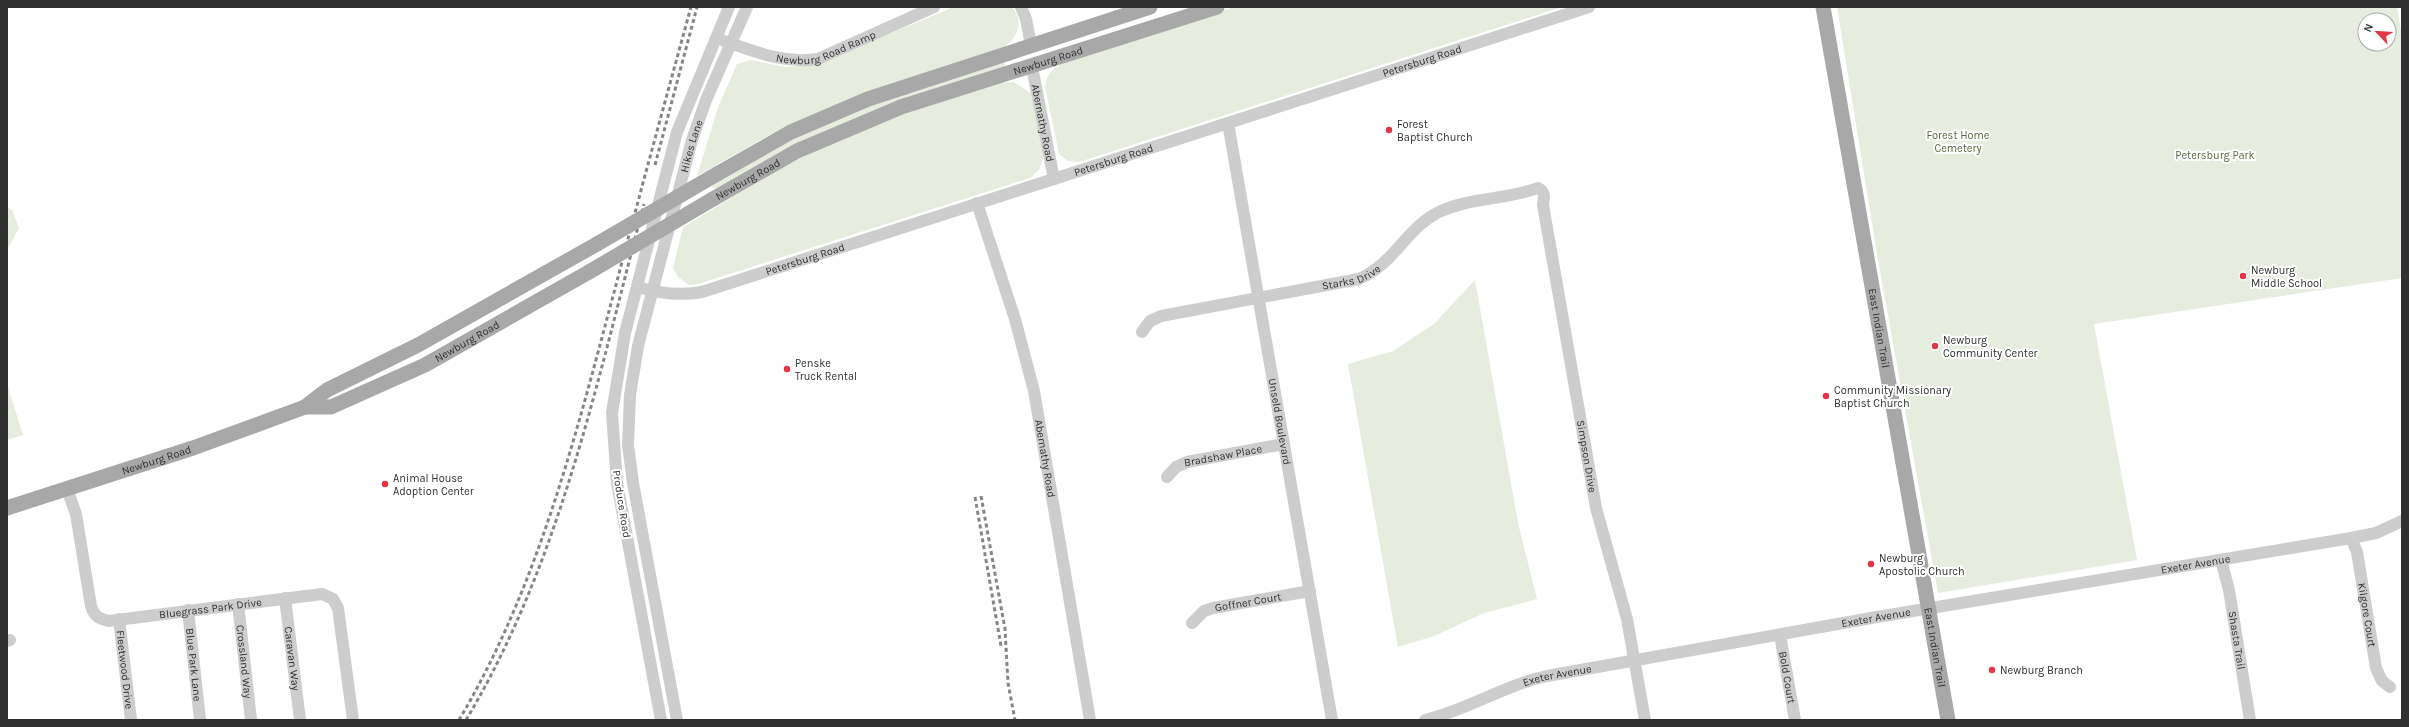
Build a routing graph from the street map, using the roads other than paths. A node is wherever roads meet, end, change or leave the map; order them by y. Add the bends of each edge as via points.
1 (729, 7) edge
2 (747, 7) edge
3 (934, 7) edge
4 (1021, 7) edge
5 (1150, 7) edge
6 (1217, 7) edge
7 (1589, 7) edge
8 (1823, 7) edge
9 (715, 38) junction
10 (731, 43) junction
11 (1031, 45) junction
12 (1032, 67) junction
13 (1228, 123) junction
14 (1054, 179) junction
15 (1542, 190) joint
16 (977, 203) junction
17 (637, 287) junction
18 (652, 292) junction
19 (1259, 299) junction
20 (1142, 332) dead end
21 (305, 407) junction
22 (1284, 444) junction
23 (1167, 477) dead end
24 (67, 489) junction
25 (7, 508) edge
26 (2402, 521) edge
27 (2351, 538) junction
28 (2221, 560) junction
29 (1310, 591) junction
30 (286, 598) junction
31 (238, 604) junction
32 (1929, 609) junction
33 (188, 610) junction
34 (119, 619) junction
35 (1192, 623) dead end
36 (1780, 635) junction
37 (1634, 661) junction
38 (2390, 687) dead end
39 (131, 720) edge
40 (200, 720) edge
41 (250, 720) edge
42 (300, 720) edge
43 (353, 720) edge
44 (661, 720) edge
45 (677, 720) edge
46 (1090, 720) edge
47 (1332, 720) edge
48 (1425, 720) edge
49 (1645, 720) edge
50 (1795, 720) edge
51 (1948, 720) edge
52 (2250, 720) edge

1 - 9 street, Hikes Lane
2 - 10 street, Hikes Lane
3 - 10 street, Newburg Road Ramp via 818,58 784,60
4 - 11 street
5 - 11 main road, Newburg Road
6 - 12 main road, Newburg Road
7 - 13 street, Petersburg Road
8 - 32 main road, East Indian Trail
9 - 10 street, Newburg Road Ramp
9 - 17 street, Hikes Lane via 677,132
10 - 18 street, Hikes Lane via 692,140
11 - 21 main road, Newburg Road, bridge via 868,99 791,132 418,345 327,390
12 - 14 street, Abernathy Road
12 - 21 main road, Newburg Road, bridge via 901,107 797,152 425,364 331,406
13 - 14 street, Petersburg Road
13 - 19 street, Unseld Boulevard
14 - 16 street, Petersburg Road
15 - 19 street, Starks Drive via 1538,188 1438,212 1418,227 1385,264 1359,279
15 - 37 street, Simpson Drive via 1596,508 1623,604
16 - 18 street, Petersburg Road via 702,292
16 - 46 street, Abernathy Road via 1015,319 1034,391
17 - 18 street, Petersburg Road
17 - 44 street, Produce Road via 625,333 614,398 614,450 619,491
18 - 45 street, Produce Road via 632,378 628,445 643,541
19 - 20 street, Starks Drive via 1162,316 1150,321
19 - 22 street, Unseld Boulevard
21 - 24 main road, Newburg Road
22 - 23 street, Bradshaw Place via 1187,462 1176,467
22 - 29 street, Unseld Boulevard
24 - 25 main road, Newburg Road
24 - 34 street, Bluegrass Park Drive via 76,514 93,613 103,620
26 - 27 street, Exeter Avenue via 2376,533
27 - 28 street, Exeter Avenue
27 - 38 street, Kilgore Court via 2357,552 2376,668 2382,681
28 - 32 street, Exeter Avenue
28 - 52 street, Shasta Trail via 2229,590
29 - 35 street, Goffner Court via 1213,608 1204,611
29 - 47 street, Unseld Boulevard
30 - 31 street, Bluegrass Park Drive
30 - 42 street, Caravan Way
30 - 43 street, Bluegrass Park Drive via 322,594 333,599 336,604
31 - 33 street, Bluegrass Park Drive
31 - 41 street, Crossland Way
32 - 36 street, Exeter Avenue
32 - 51 main road, East Indian Trail
33 - 34 street, Bluegrass Park Drive
33 - 40 street, Blue Park Lane
34 - 39 street, Fleetwood Drive
36 - 37 street, Exeter Avenue
36 - 50 street, Bold Court
37 - 48 street, Exeter Avenue via 1526,681 1445,716
37 - 49 street, Simpson Drive

